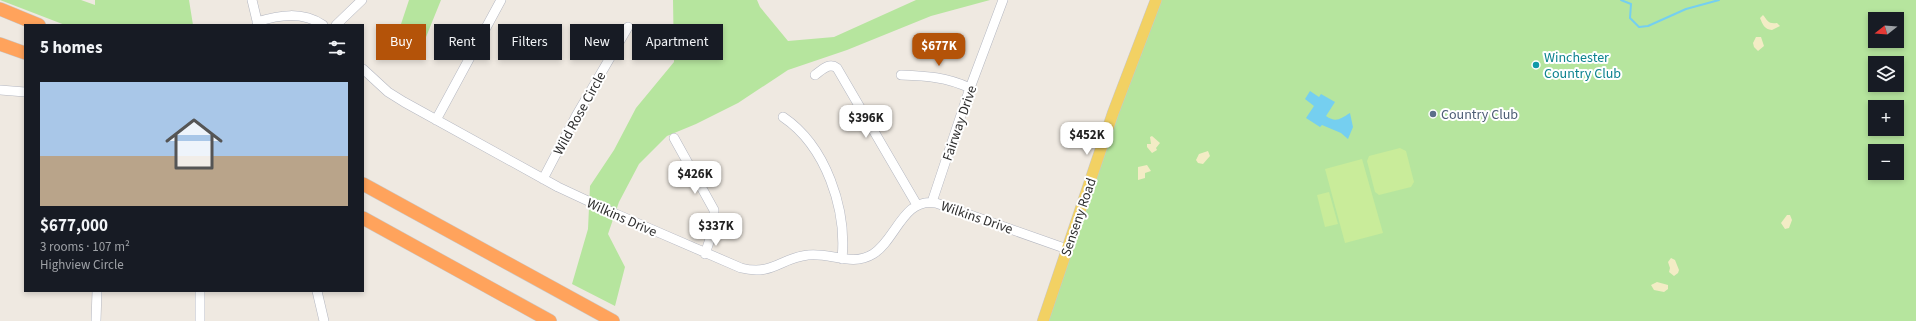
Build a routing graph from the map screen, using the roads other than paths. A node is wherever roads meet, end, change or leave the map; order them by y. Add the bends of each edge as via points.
1 (252, 0) edge
2 (362, 0) edge
3 (501, 0) edge
4 (1003, 0) edge
5 (1156, 0) edge
6 (0, 9) edge
7 (37, 24) edge
8 (257, 24) edge
9 (321, 24) edge
10 (337, 24) edge
11 (628, 27) dead end
12 (0, 44) edge
13 (24, 53) edge
14 (364, 70) edge
15 (815, 75) dead end
16 (900, 75) dead end
17 (970, 88) junction
18 (0, 90) edge
19 (24, 92) edge
20 (783, 117) dead end
21 (436, 120) junction
22 (674, 138) dead end
23 (543, 179) junction
24 (364, 185) edge
25 (932, 202) junction
26 (917, 205) junction
27 (364, 219) edge
28 (1067, 249) junction
29 (705, 254) junction
30 (842, 259) junction
31 (97, 292) edge
32 (200, 292) edge
33 (317, 292) edge
34 (96, 321) edge
35 (200, 321) edge
36 (324, 321) edge
37 (550, 321) edge
38 (613, 321) edge
39 (1043, 321) edge

1 - 8 street
2 - 10 street
3 - 21 street
4 - 17 street, Fairway Drive
5 - 28 main road, Senseny Road via 1113,113
6 - 7 highway
8 - 9 street via 270,18 305,16
11 - 23 street, Wild Rose Circle
12 - 13 highway
14 - 21 street, Wilkins Drive via 388,92
15 - 26 street via 831,65 837,68
16 - 17 street via 945,79
17 - 25 street, Fairway Drive
18 - 19 street
20 - 30 street via 792,123 812,147 834,190 842,217
21 - 23 street, Wilkins Drive
22 - 29 street via 714,210 714,227
23 - 29 street, Wilkins Drive
24 - 38 highway
25 - 26 street, Wilkins Drive
25 - 28 street, Wilkins Drive
26 - 30 street, Wilkins Drive via 877,252 858,260
27 - 37 highway
28 - 39 main road, Senseny Road
29 - 30 street, Wilkins Drive via 741,268 758,271 809,255
31 - 34 street
32 - 35 street
33 - 36 street

